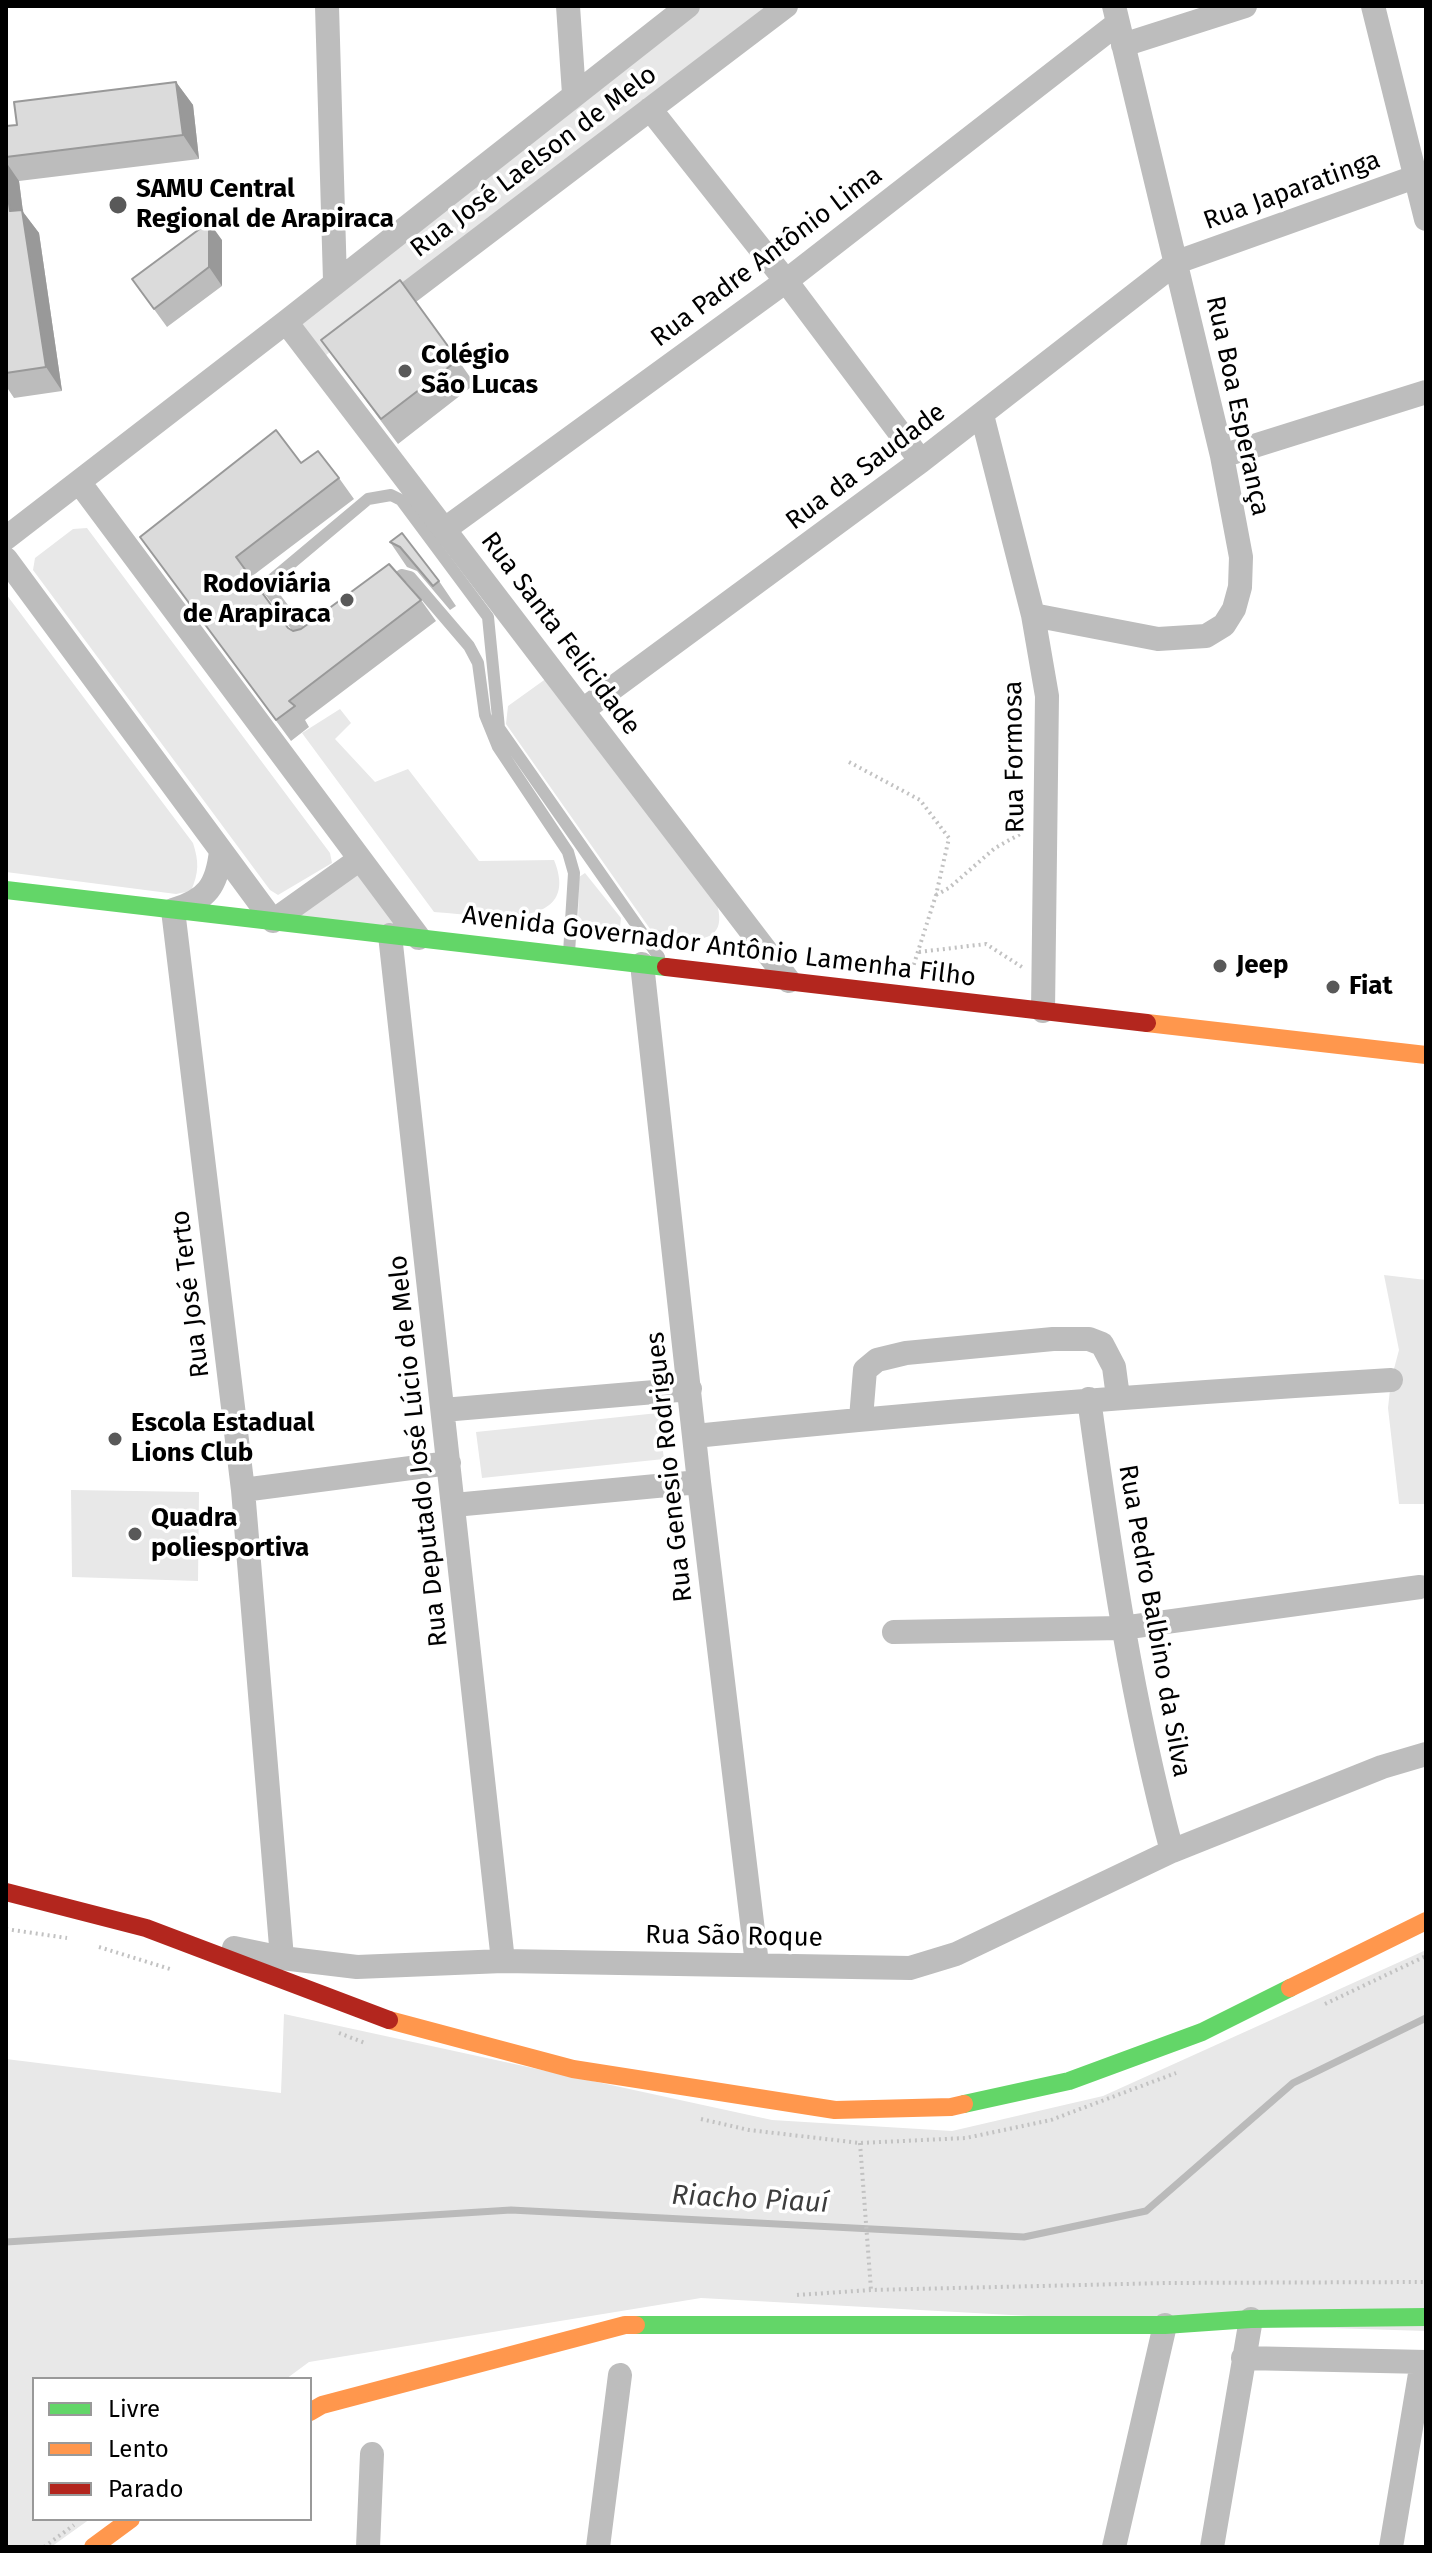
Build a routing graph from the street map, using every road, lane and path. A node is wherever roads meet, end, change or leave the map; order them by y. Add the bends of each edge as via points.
1 (327, 6) edge
2 (568, 6) edge
3 (688, 6) edge
4 (786, 6) edge
5 (1245, 6) edge
6 (1373, 6) edge
7 (1118, 25) edge
8 (574, 94) junction
9 (650, 109) junction
10 (1421, 175) edge
11 (1426, 219) edge
12 (1177, 262) junction
13 (335, 281) junction
14 (786, 281) junction
15 (286, 322) junction
16 (367, 325) edge
17 (1426, 392) edge
18 (982, 415) junction
19 (1222, 456) junction
20 (921, 461) junction
21 (79, 482) junction
22 (445, 529) junction
23 (6, 538) edge
24 (6, 559) edge
25 (379, 592) edge
26 (1033, 615) junction
27 (321, 634) edge
28 (583, 710) junction
29 (849, 762) dead end
30 (1045, 820) junction
31 (221, 851) junction
32 (360, 859) junction
33 (6, 890) edge
34 (936, 895) junction
35 (173, 910) junction
36 (273, 921) junction
37 (390, 935) junction
38 (419, 938) junction
39 (919, 952) junction
40 (569, 955) junction
41 (653, 965) junction
42 (789, 981) junction
43 (1045, 981) junction
44 (902, 994) junction
45 (1043, 1011) junction
46 (1426, 1055) edge
47 (1391, 1380) dead end
48 (690, 1389) junction
49 (1118, 1397) junction
50 (1089, 1399) junction
51 (443, 1410) junction
52 (861, 1418) junction
53 (695, 1436) junction
54 (449, 1463) junction
55 (699, 1482) junction
56 (243, 1490) junction
57 (454, 1505) junction
58 (1420, 1587) dead end
59 (1122, 1628) junction
60 (894, 1632) dead end
61 (1426, 1754) edge
62 (1172, 1851) junction
63 (6, 1892) edge
64 (1426, 1921) edge
65 (146, 1928) junction
66 (6, 1929) edge
67 (80, 1941) dead end
68 (94, 1945) dead end
69 (1426, 1956) edge
70 (282, 1958) junction
71 (503, 1961) junction
72 (757, 1964) junction
73 (180, 1972) dead end
74 (1317, 2008) dead end
75 (333, 2031) dead end
76 (376, 2045) dead end
77 (1178, 2072) dead end
78 (689, 2116) dead end
79 (860, 2143) junction
80 (871, 2290) dead end
81 (1426, 2317) edge
82 (1251, 2319) junction
83 (1165, 2325) junction
84 (1243, 2358) junction
85 (1424, 2362) edge
86 (620, 2375) dead end
87 (312, 2411) edge
88 (372, 2454) dead end
89 (79, 2521) edge
90 (128, 2521) edge
91 (374, 2546) edge
92 (44, 2547) edge
93 (93, 2547) edge
94 (598, 2547) edge
95 (1114, 2547) edge
96 (1212, 2547) edge
97 (1391, 2547) edge

1 - 13 street
2 - 8 street
3 - 8 street
4 - 9 street, Rua José Laelson de Melo
5 - 7 street
6 - 10 street
7 - 12 street, Rua Boa Esperança
7 - 14 street, Rua Padre Antônio Lima
8 - 13 street
9 - 14 street
9 - 16 street, Rua José Laelson de Melo
10 - 11 street
10 - 12 street, Rua Japaratinga
12 - 18 street, Rua da Saudade
12 - 19 street, Rua Boa Esperança
13 - 15 street
14 - 20 street
14 - 22 street, Rua Padre Antônio Lima
15 - 21 street
15 - 22 street, Rua Santa Felicidade via 324,358
17 - 19 street
18 - 20 street, Rua da Saudade
18 - 26 street, Rua Formosa
19 - 26 street, Rua Boa Esperança via 1241,557 1240,587 1224,625 1206,636 1158,639
20 - 28 street, Rua da Saudade
21 - 23 street
21 - 32 street
22 - 28 street, Rua Santa Felicidade
24 - 31 street
25 - 40 lane via 402,575 410,577 478,663 485,715 498,747 568,852 574,873
26 - 30 street, Rua Formosa via 1047,696
27 - 41 lane via 310,643 270,591 269,582 368,499 391,495 401,500 488,617 499,728
28 - 42 street, Rua Santa Felicidade
29 - 34 path via 920,800 949,838
30 - 34 path via 995,848
30 - 43 street, Rua Formosa
31 - 35 street via 206,895
31 - 36 street
32 - 36 street
32 - 38 street
33 - 35 main road, Avenida Governador Antônio Lamenha Filho
34 - 39 path
35 - 36 main road, Avenida Governador Antônio Lamenha Filho
35 - 56 street, Rua José Terto
36 - 37 main road, Avenida Governador Antônio Lamenha Filho
37 - 38 main road, Avenida Governador Antônio Lamenha Filho
37 - 51 street, Rua Deputado José Lúcio de Melo
38 - 40 main road, Avenida Governador Antônio Lamenha Filho
39 - 43 path via 986,944
39 - 44 path
40 - 41 main road, Avenida Governador Antônio Lamenha Filho
41 - 42 main road, Avenida Governador Antônio Lamenha Filho
41 - 48 street, Rua Genesio Rodrigues
42 - 44 main road, Avenida Governador Antônio Lamenha Filho
43 - 45 street, Rua Formosa
44 - 45 main road, Avenida Governador Antônio Lamenha Filho
45 - 46 main road, Avenida Governador Antônio Lamenha Filho
47 - 49 street
48 - 51 street
48 - 53 street, Rua Genesio Rodrigues
49 - 50 street
49 - 52 street via 1114,1367 1102,1344 1053,1339 877,1360 865,1370
50 - 52 street
50 - 59 street, Rua Pedro Balbino da Silva
51 - 54 street, Rua Deputado José Lúcio de Melo
52 - 53 street
53 - 55 street, Rua Genesio Rodrigues
54 - 56 street
54 - 57 street, Rua Deputado José Lúcio de Melo
55 - 57 street
55 - 72 street, Rua Genesio Rodrigues
56 - 70 street, Rua José Terto
57 - 71 street, Rua Deputado José Lúcio de Melo
58 - 59 street
59 - 60 street
59 - 62 street, Rua Pedro Balbino da Silva
61 - 62 street, Rua São Roque
62 - 72 street, Rua São Roque via 956,1954 910,1968
63 - 65 main road, Rua São Roque
64 - 65 main road via 1202,2032 1069,2081 951,2107 835,2110 573,2069 407,2027
65 - 70 street, Rua São Roque
66 - 67 path
68 - 73 path
69 - 74 path
70 - 71 street, Rua São Roque via 357,1967
71 - 72 street, Rua São Roque
75 - 76 path
77 - 79 path via 1051,2120 966,2138
78 - 79 path via 749,2130
79 - 80 path
81 - 82 main road
82 - 83 main road
82 - 84 street
83 - 87 main road via 625,2325
83 - 95 street
84 - 85 street
84 - 96 street
85 - 97 street
86 - 94 street
88 - 91 street
89 - 92 path
90 - 93 main road

